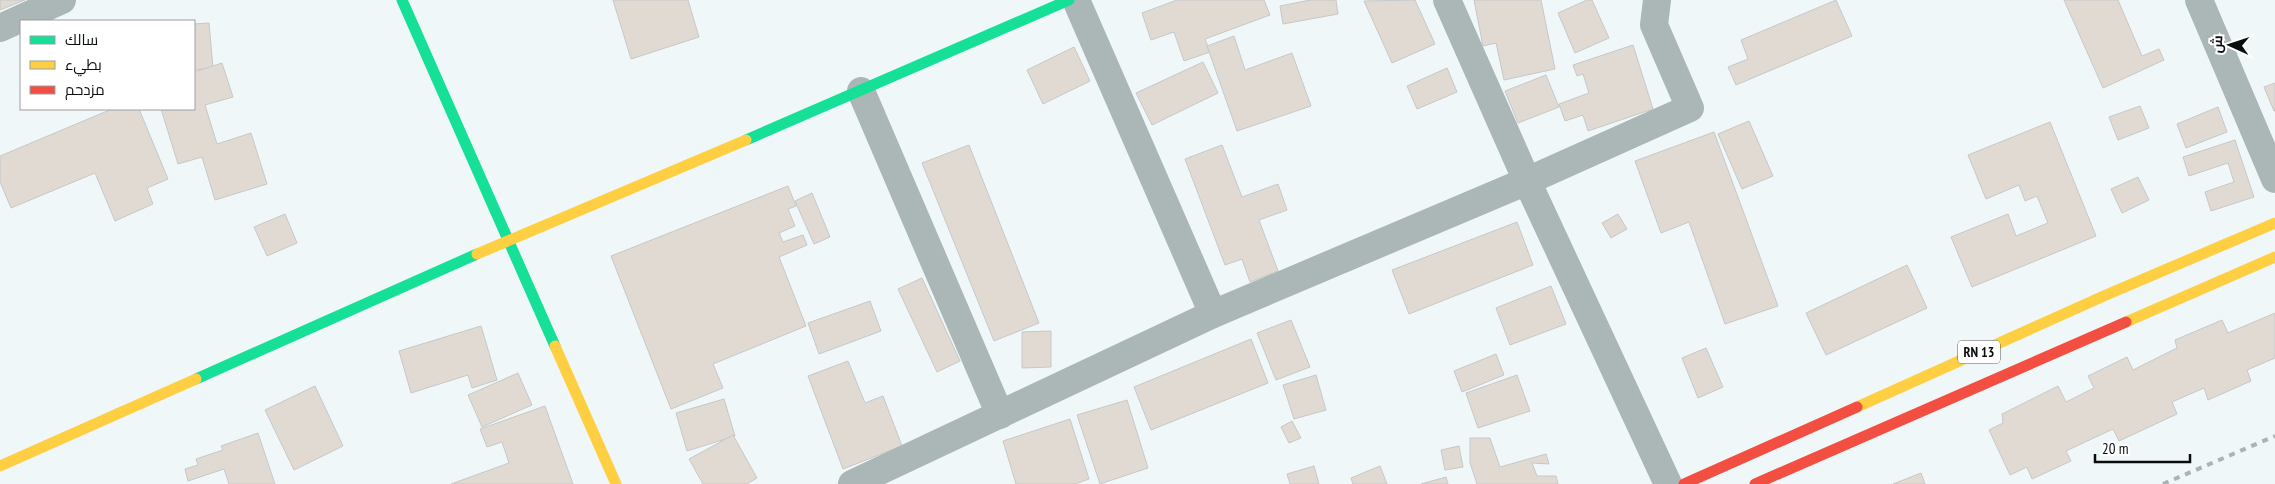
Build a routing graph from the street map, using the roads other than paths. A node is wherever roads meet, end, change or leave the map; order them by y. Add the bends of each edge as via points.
1 (62, 0) edge
2 (402, 0) edge
3 (1069, 0) edge
4 (1076, 0) edge
5 (1447, 0) edge
6 (1657, 0) edge
7 (2199, 0) edge
8 (0, 28) edge
9 (861, 91) junction
10 (2275, 179) edge
11 (1527, 181) junction
12 (2275, 223) edge
13 (508, 240) junction
14 (2275, 257) edge
15 (1213, 314) junction
16 (1000, 415) junction
17 (0, 466) edge
18 (616, 484) edge
19 (852, 484) edge
20 (1668, 484) edge
21 (1684, 484) edge
22 (1755, 484) edge

1 - 8 street
2 - 13 main road
3 - 9 main road
4 - 15 street
5 - 11 street
6 - 11 street via 1654,25 1690,108
7 - 10 street
9 - 13 main road
9 - 16 street
11 - 15 street
11 - 20 street
12 - 21 main road, RN 13
13 - 17 main road
13 - 18 main road
14 - 22 main road, RN 13
15 - 16 street
16 - 19 street

